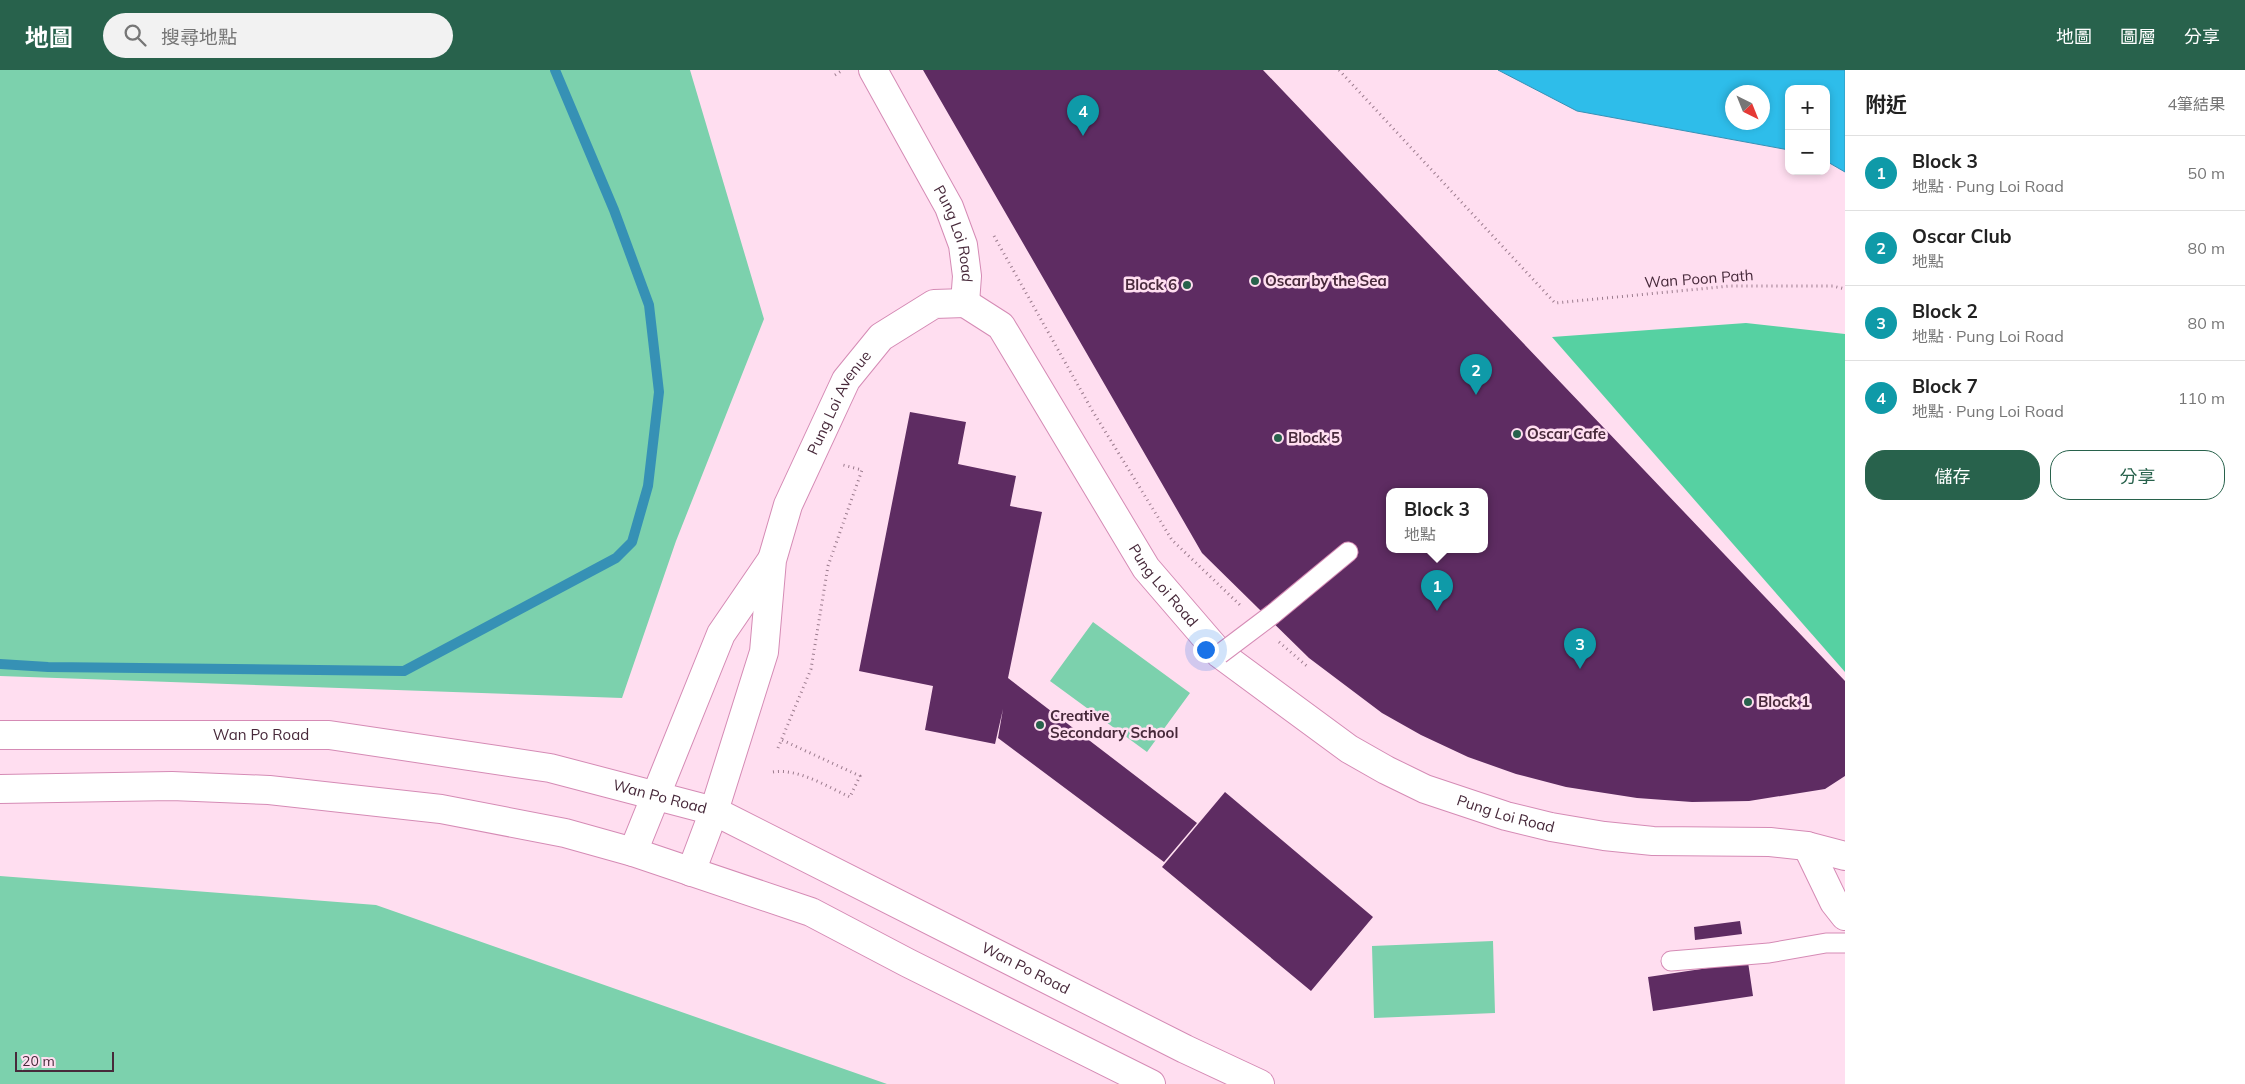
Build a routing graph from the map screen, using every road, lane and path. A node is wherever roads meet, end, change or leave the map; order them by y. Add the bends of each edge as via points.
1 (844, 70) edge
2 (873, 70) edge
3 (1339, 70) edge
4 (835, 75) dead end
5 (993, 233) dead end
6 (1845, 289) edge
7 (965, 303) junction
8 (843, 465) dead end
9 (1348, 552) dead end
10 (772, 560) junction
11 (1246, 611) dead end
12 (1278, 641) dead end
13 (1220, 654) junction
14 (1308, 667) dead end
15 (0, 736) edge
16 (782, 740) junction
17 (778, 748) dead end
18 (773, 772) dead end
19 (0, 789) edge
20 (655, 795) junction
21 (714, 811) junction
22 (1806, 846) junction
23 (633, 852) junction
24 (1845, 856) edge
25 (691, 872) junction
26 (1845, 916) edge
27 (1845, 942) edge
28 (1671, 961) dead end
29 (1151, 1084) edge
30 (1260, 1084) edge

1 - 4 path
2 - 7 main road, Pung Loi Road via 949,207 963,245 967,276
3 - 6 path, Wan Poon Path via 1555,303 1730,286 1833,286
5 - 11 path via 1092,410 1172,540
7 - 10 main road, Pung Loi Avenue via 934,304 881,337 846,380 788,505
7 - 13 main road, Pung Loi Road via 1001,326 1146,568
8 - 16 path via 862,470 828,566 811,669
9 - 13 lane, bridge
10 - 20 main road, Pung Loi Avenue via 721,634
10 - 21 main road, Pung Loi Avenue via 764,652
12 - 14 path
13 - 22 main road, Pung Loi Road via 1349,749 1386,770 1425,789 1506,816 1551,827 1653,841 1770,842
15 - 20 main road, Wan Po Road via 329,735 550,768
16 - 17 path
16 - 18 path via 860,776 850,797 793,773
19 - 23 main road via 172,786 352,798 441,809 565,834
20 - 21 main road, Wan Po Road
20 - 23 main road, Pung Loi Avenue
21 - 25 main road, Pung Loi Avenue
21 - 30 main road, Wan Po Road
22 - 24 main road, Pung Loi Road
22 - 26 main road via 1834,902
23 - 25 main road
25 - 29 main road via 811,912
27 - 28 lane via 1769,953

